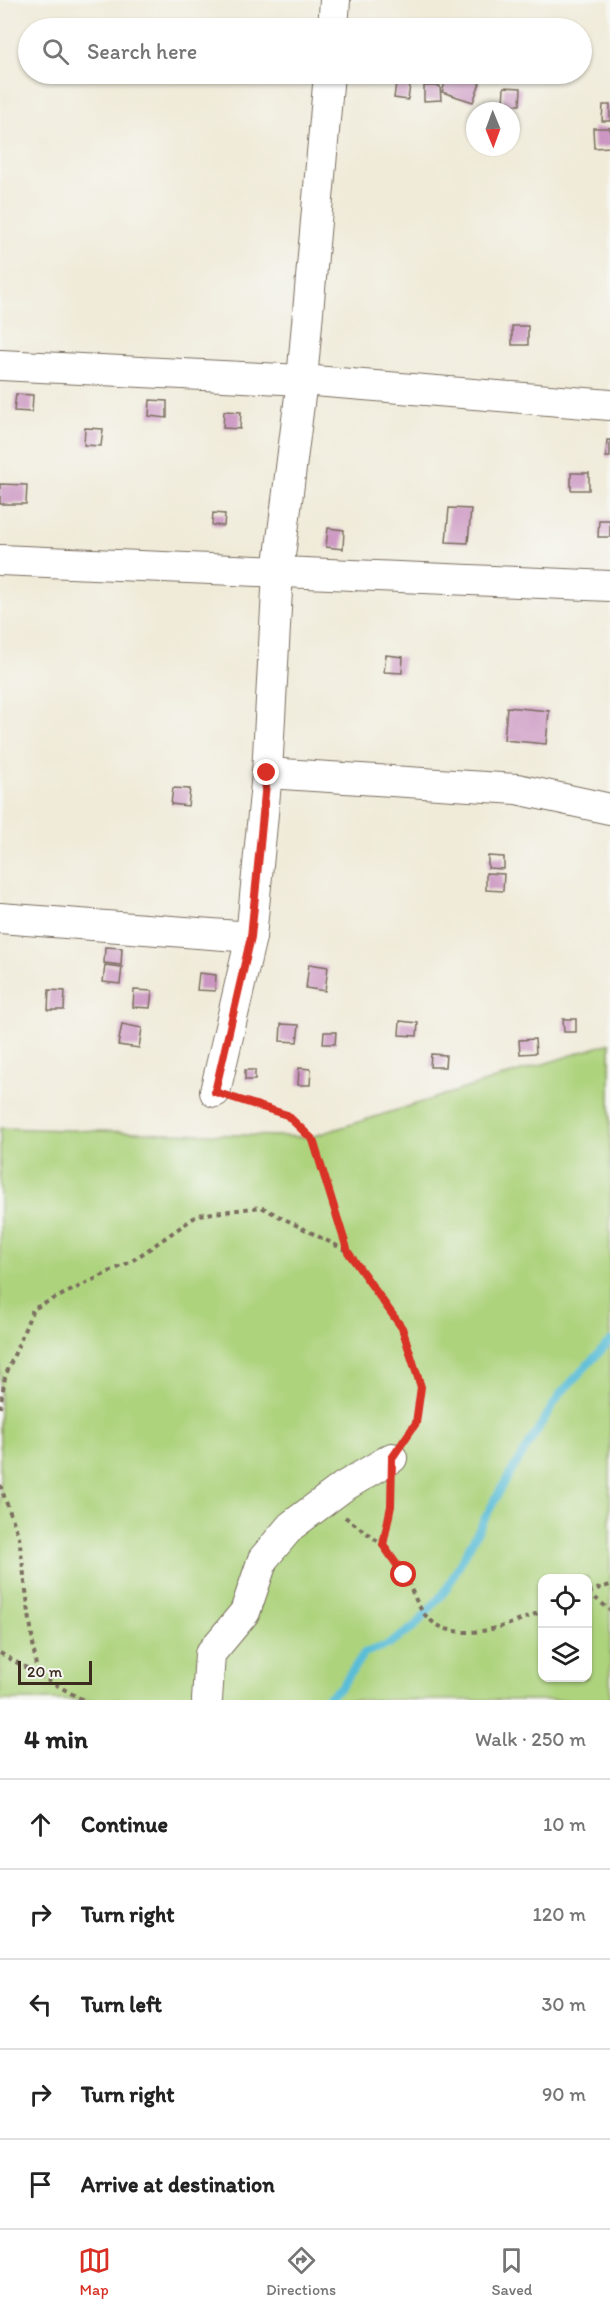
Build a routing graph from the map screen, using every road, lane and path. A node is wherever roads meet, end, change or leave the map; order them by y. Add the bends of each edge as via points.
1 (335, 0) edge
2 (334, 18) edge
3 (328, 84) edge
4 (0, 365) edge
5 (302, 380) junction
6 (610, 405) edge
7 (0, 560) edge
8 (278, 572) junction
9 (610, 586) edge
10 (267, 773) junction
11 (610, 809) edge
12 (0, 918) edge
13 (251, 937) junction
14 (215, 1092) joint
15 (348, 1252) junction
16 (0, 1408) edge
17 (392, 1458) junction
18 (0, 1485) edge
19 (327, 1499) junction
20 (383, 1545) junction
21 (610, 1585) edge
22 (592, 1591) edge
23 (592, 1595) edge
24 (610, 1610) edge
25 (538, 1613) edge
26 (0, 1653) edge
27 (37, 1674) junction
28 (83, 1700) edge
29 (207, 1700) edge

1 - 2 street
3 - 5 street
4 - 5 street
5 - 6 street
5 - 8 street
7 - 8 street
8 - 9 street
8 - 10 street
10 - 11 street via 517,789
10 - 13 street
12 - 13 street
13 - 14 street
14 - 15 path via 287,1115 313,1140
15 - 16 path via 261,1207 198,1215 132,1261 33,1309 5,1377
15 - 17 path via 402,1328 421,1387 416,1423
17 - 19 street
17 - 20 path via 391,1506
18 - 27 path via 19,1537
19 - 20 path via 351,1523
19 - 29 street via 291,1526 263,1559 245,1612 210,1654
20 - 25 path via 425,1615 442,1629 474,1632 516,1623
21 - 22 path
23 - 24 path
26 - 27 path
27 - 28 path

